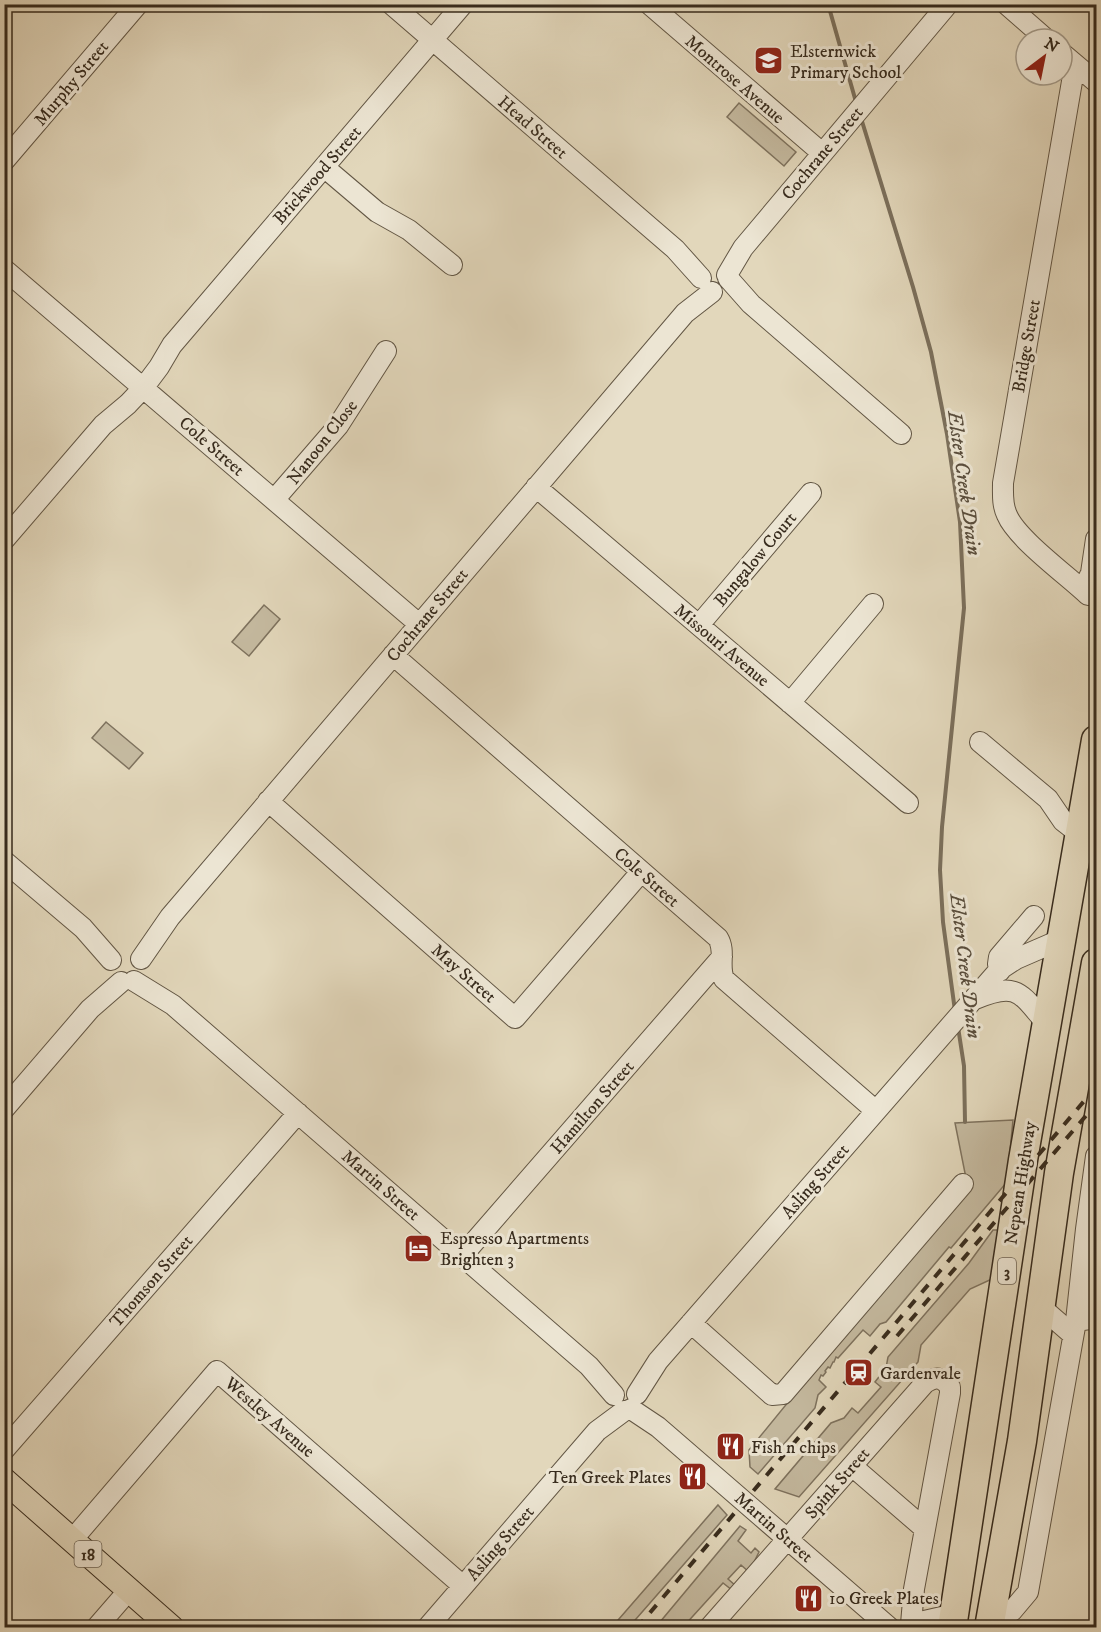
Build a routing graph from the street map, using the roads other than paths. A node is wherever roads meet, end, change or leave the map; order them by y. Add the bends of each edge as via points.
1 (138, 4) edge
2 (391, 4) edge
3 (463, 4) edge
4 (649, 4) edge
5 (948, 4) edge
6 (1006, 4) edge
7 (1032, 27) edge
8 (432, 40) junction
9 (1074, 63) edge
10 (1096, 82) edge
11 (1064, 87) edge
12 (822, 153) junction
13 (4, 161) edge
14 (324, 167) junction
15 (452, 265) dead end
16 (4, 268) edge
17 (714, 279) junction
18 (386, 351) dead end
19 (138, 383) junction
20 (901, 434) dead end
21 (536, 487) junction
22 (811, 493) dead end
23 (274, 500) junction
24 (1096, 539) edge
25 (4, 540) edge
26 (873, 604) dead end
27 (419, 624) junction
28 (699, 625) junction
29 (393, 655) junction
30 (790, 703) junction
31 (1096, 740) edge
32 (980, 742) dead end
33 (1048, 799) junction
34 (268, 801) junction
35 (908, 803) dead end
36 (1086, 806) junction
37 (1081, 835) junction
38 (4, 861) edge
39 (1086, 865) edge
40 (641, 872) junction
41 (1035, 916) dead end
42 (1062, 939) junction
43 (722, 957) junction
44 (1096, 963) edge
45 (127, 965) junction
46 (999, 970) junction
47 (1009, 990) junction
48 (972, 1000) junction
49 (1047, 1024) junction
50 (4, 1109) edge
51 (876, 1111) junction
52 (298, 1113) junction
53 (1096, 1156) edge
54 (963, 1184) dead end
55 (462, 1256) junction
56 (1089, 1268) edge
57 (1096, 1289) edge
58 (1096, 1304) edge
59 (1042, 1308) junction
60 (1096, 1318) edge
61 (692, 1323) junction
62 (1074, 1328) junction
63 (626, 1398) junction
64 (4, 1450) edge
65 (1050, 1465) junction
66 (852, 1466) junction
67 (4, 1480) edge
68 (1012, 1490) junction
69 (925, 1529) junction
70 (788, 1539) junction
71 (72, 1540) junction
72 (964, 1556) junction
73 (1000, 1561) junction
74 (463, 1586) junction
75 (129, 1590) junction
76 (953, 1621) edge
77 (991, 1625) edge
78 (910, 1626) edge
79 (96, 1628) edge
80 (172, 1628) edge
81 (427, 1628) edge
82 (709, 1628) edge
83 (890, 1628) edge

1 - 13 street, Murphy Street
2 - 8 street, Head Street
3 - 8 street, Brickwood Street
4 - 12 street, Montrose Avenue
5 - 12 street, Cochrane Street
6 - 7 street
8 - 14 street, Brickwood Street
8 - 17 street, Head Street
9 - 10 street
11 - 24 street, Bridge Street via 1003,498 1013,526 1086,592
12 - 17 street, Cochrane Street
14 - 15 street via 377,212 409,230
14 - 19 street, Brickwood Street via 172,345 159,367
16 - 19 street, Cole Street
17 - 20 street, Head Street via 751,304
17 - 21 street, Cochrane Street
18 - 23 street, Nanoon Close via 338,426
19 - 23 street, Cole Street
19 - 25 street, Brickwood Street via 128,405 104,425
21 - 27 street, Cochrane Street
21 - 28 street, Missouri Avenue
22 - 28 street, Bungalow Court
23 - 27 street, Cole Street
26 - 30 street
27 - 29 street, Cochrane Street
28 - 30 street, Missouri Avenue
29 - 34 street, Cochrane Street
29 - 40 street, Cole Street
30 - 35 street, Missouri Avenue
31 - 36 highway, Nepean Highway / 3
32 - 33 street
33 - 36 street
33 - 37 street via 1063,821
34 - 40 street, May Street via 515,1018
34 - 45 street, Cochrane Street
36 - 37 highway, Nepean Highway / 3
37 - 39 highway, Nepean Highway / 3
38 - 45 street, Martin Street
39 - 42 highway, Nepean Highway / 3
40 - 43 street, Cole Street via 718,938
41 - 46 street, Asling Street via 999,957
42 - 46 street, Asling Street
42 - 49 highway, Nepean Highway / 3
43 - 51 street, Cole Street via 724,979
43 - 55 street, Hamilton Street
44 - 59 highway, Nepean Highway via 1059,1173
45 - 50 street, Cochrane Street
45 - 52 street, Martin Street
46 - 47 street
46 - 48 street, Asling Street
47 - 48 street
47 - 49 street via 1025,998
48 - 51 street, Asling Street
49 - 72 highway, Nepean Highway / 3
51 - 61 street, Asling Street
52 - 55 street, Martin Street
52 - 64 street, Thomson Street
53 - 56 street
54 - 61 street via 783,1394 772,1395
55 - 63 street, Martin Street
56 - 62 street
57 - 58 street
59 - 62 street
59 - 68 highway, Nepean Highway
60 - 62 street
61 - 63 street, Asling Street
62 - 65 street
63 - 70 street, Martin Street
63 - 74 street, Asling Street
65 - 68 street
65 - 77 street via 1028,1592 1012,1611
66 - 69 street
66 - 69 street, Spink Street via 925,1383 934,1378 946,1381 950,1393
66 - 70 street, Spink Street
67 - 71 main road, 18
68 - 73 highway, Nepean Highway
69 - 78 street
70 - 82 street, Spink Street
70 - 83 street, Martin Street
71 - 74 street, Westley Avenue via 217,1371
71 - 75 main road, 18
72 - 73 highway
72 - 76 highway, Nepean Highway / 3
73 - 77 highway, Nepean Highway
74 - 81 street, Asling Street
75 - 79 street
75 - 80 main road, 18
76 - 78 street

